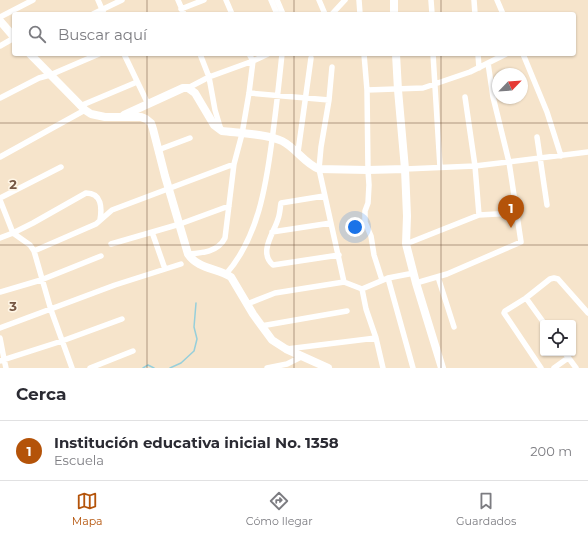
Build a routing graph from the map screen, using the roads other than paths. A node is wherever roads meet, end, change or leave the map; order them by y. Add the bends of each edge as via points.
1 (33, 0) edge
2 (98, 0) edge
3 (122, 0) edge
4 (178, 0) edge
5 (204, 0) edge
6 (226, 0) edge
7 (271, 0) edge
8 (319, 0) edge
9 (345, 0) edge
10 (359, 0) edge
11 (394, 0) edge
12 (431, 0) edge
13 (474, 0) edge
14 (496, 0) edge
15 (279, 1) edge
16 (182, 11) edge
17 (103, 12) edge
18 (231, 12) edge
19 (276, 12) edge
20 (282, 12) edge
21 (324, 12) edge
22 (334, 12) edge
23 (360, 12) edge
24 (394, 12) edge
25 (432, 12) edge
26 (475, 12) edge
27 (502, 12) edge
28 (0, 17) edge
29 (0, 22) edge
30 (12, 36) edge
31 (12, 39) edge
32 (0, 46) edge
33 (32, 56) edge
34 (94, 56) edge
35 (125, 56) edge
36 (201, 56) edge
37 (250, 56) edge
38 (264, 56) edge
39 (282, 56) edge
40 (364, 56) edge
41 (396, 56) edge
42 (433, 56) edge
43 (478, 56) edge
44 (502, 56) edge
45 (524, 56) edge
46 (311, 58) dead end
47 (253, 62) junction
48 (488, 63) junction
49 (332, 67) dead end
50 (479, 68) junction
51 (50, 75) junction
52 (209, 77) junction
53 (137, 82) junction
54 (435, 85) junction
55 (188, 88) junction
56 (367, 90) junction
57 (398, 90) junction
58 (249, 93) junction
59 (278, 95) junction
60 (465, 97) dead end
61 (0, 98) edge
62 (306, 98) junction
63 (329, 100) junction
64 (148, 104) junction
65 (83, 108) junction
66 (121, 117) junction
67 (222, 131) junction
68 (242, 134) junction
69 (537, 137) dead end
70 (190, 138) dead end
71 (272, 138) junction
72 (158, 150) junction
73 (298, 152) junction
74 (588, 152) edge
75 (562, 156) junction
76 (0, 157) edge
77 (540, 158) junction
78 (509, 162) junction
79 (234, 164) junction
80 (475, 166) junction
81 (61, 167) dead end
82 (440, 167) junction
83 (319, 169) junction
84 (405, 169) junction
85 (368, 170) junction
86 (168, 188) junction
87 (324, 196) junction
88 (0, 201) edge
89 (547, 205) dead end
90 (229, 206) junction
91 (517, 213) junction
92 (479, 215) junction
93 (100, 220) junction
94 (331, 223) junction
95 (180, 224) junction
96 (152, 232) junction
97 (272, 232) junction
98 (13, 233) junction
99 (0, 238) edge
100 (111, 244) dead end
101 (406, 244) junction
102 (34, 251) junction
103 (188, 254) junction
104 (339, 255) junction
105 (101, 256) dead end
106 (181, 264) dead end
107 (165, 269) junction
108 (414, 273) junction
109 (226, 274) junction
110 (438, 277) junction
111 (385, 279) junction
112 (41, 280) junction
113 (344, 282) junction
114 (416, 283) junction
115 (362, 289) junction
116 (0, 292) edge
117 (526, 298) junction
118 (247, 304) junction
119 (50, 310) junction
120 (347, 311) dead end
121 (588, 313) edge
122 (122, 319) dead end
123 (542, 320) edge
124 (261, 326) junction
125 (454, 327) dead end
126 (0, 328) edge
127 (0, 338) edge
128 (376, 338) junction
129 (62, 341) junction
130 (286, 349) junction
131 (133, 351) dead end
132 (303, 356) junction
133 (565, 356) edge
134 (567, 356) edge
135 (2, 360) edge
136 (287, 366) edge
137 (6, 368) edge
138 (72, 368) edge
139 (90, 368) edge
140 (267, 368) edge
141 (328, 368) edge
142 (383, 368) edge
143 (413, 368) edge
144 (442, 368) edge
145 (541, 368) edge
146 (554, 368) edge
147 (576, 368) edge

1 - 28 street
2 - 17 street
3 - 17 street
4 - 16 street
5 - 16 street
6 - 18 street
7 - 19 street
8 - 21 street
9 - 22 street
10 - 23 street
11 - 24 street
12 - 25 street
13 - 26 street
14 - 27 street
15 - 20 street
29 - 30 street
31 - 32 street
33 - 51 street
34 - 51 street
35 - 53 street
36 - 52 street
37 - 47 street
38 - 47 street
39 - 59 street
40 - 56 street
41 - 57 street
42 - 54 street
43 - 50 street
44 - 48 street
45 - 75 street
46 - 62 street
47 - 52 street
47 - 58 street
48 - 50 street
48 - 78 street via 493,97
49 - 63 street
50 - 54 street
51 - 61 street
51 - 65 street
52 - 55 street
52 - 67 street
53 - 64 street
53 - 65 street
54 - 57 street
54 - 82 street
55 - 64 street
55 - 67 street via 195,93 214,125
56 - 57 street
56 - 85 street
57 - 84 street
58 - 59 street
58 - 68 street
59 - 62 street
59 - 71 street
60 - 80 street
62 - 63 street
62 - 73 street
63 - 83 street
64 - 66 street
65 - 66 street via 91,114
65 - 76 street
66 - 72 street via 146,119 154,129
67 - 68 street
68 - 71 street
68 - 79 street
69 - 77 street
70 - 72 street
71 - 73 street via 283,141
71 - 109 street via 257,218 238,259
72 - 86 street
73 - 83 street via 313,167
74 - 75 street
75 - 77 street
77 - 78 street
77 - 89 street
78 - 80 street
78 - 91 street
79 - 86 street
79 - 90 street
80 - 82 street
80 - 92 street
81 - 88 street
82 - 84 street
83 - 85 street
83 - 87 street
84 - 85 street
84 - 101 street
85 - 111 street via 366,222
86 - 93 street via 112,210
86 - 95 street
87 - 94 street
87 - 97 street via 281,203 278,220
88 - 98 street
90 - 95 street
90 - 103 street via 224,238 218,247 208,252
91 - 92 street
91 - 110 street via 521,242
92 - 101 street
93 - 98 street via 100,200 95,195 86,193
93 - 102 street
94 - 97 street
94 - 104 street
95 - 96 street
95 - 103 street
96 - 100 street
96 - 107 street
97 - 104 street via 267,249 273,265
98 - 99 street
98 - 102 street
101 - 108 street
102 - 112 street
103 - 109 street via 195,262
104 - 113 street
105 - 112 street
106 - 107 street
107 - 119 street
108 - 111 street
108 - 114 street
109 - 118 street via 231,277
110 - 114 street
110 - 125 street
111 - 115 street
111 - 143 street
112 - 116 street
112 - 119 street
113 - 115 street
113 - 118 street via 275,293
114 - 144 street
115 - 128 street
117 - 121 street via 554,278 558,279
117 - 123 street
117 - 145 street via 504,312
118 - 124 street
119 - 126 street
119 - 129 street
120 - 124 street
122 - 129 street
124 - 130 street via 272,340
127 - 135 street
128 - 130 street
128 - 142 street
129 - 135 street
129 - 138 street
130 - 132 street
131 - 139 street
132 - 136 street
132 - 141 street
133 - 146 street
134 - 147 street
135 - 137 street
136 - 140 street

